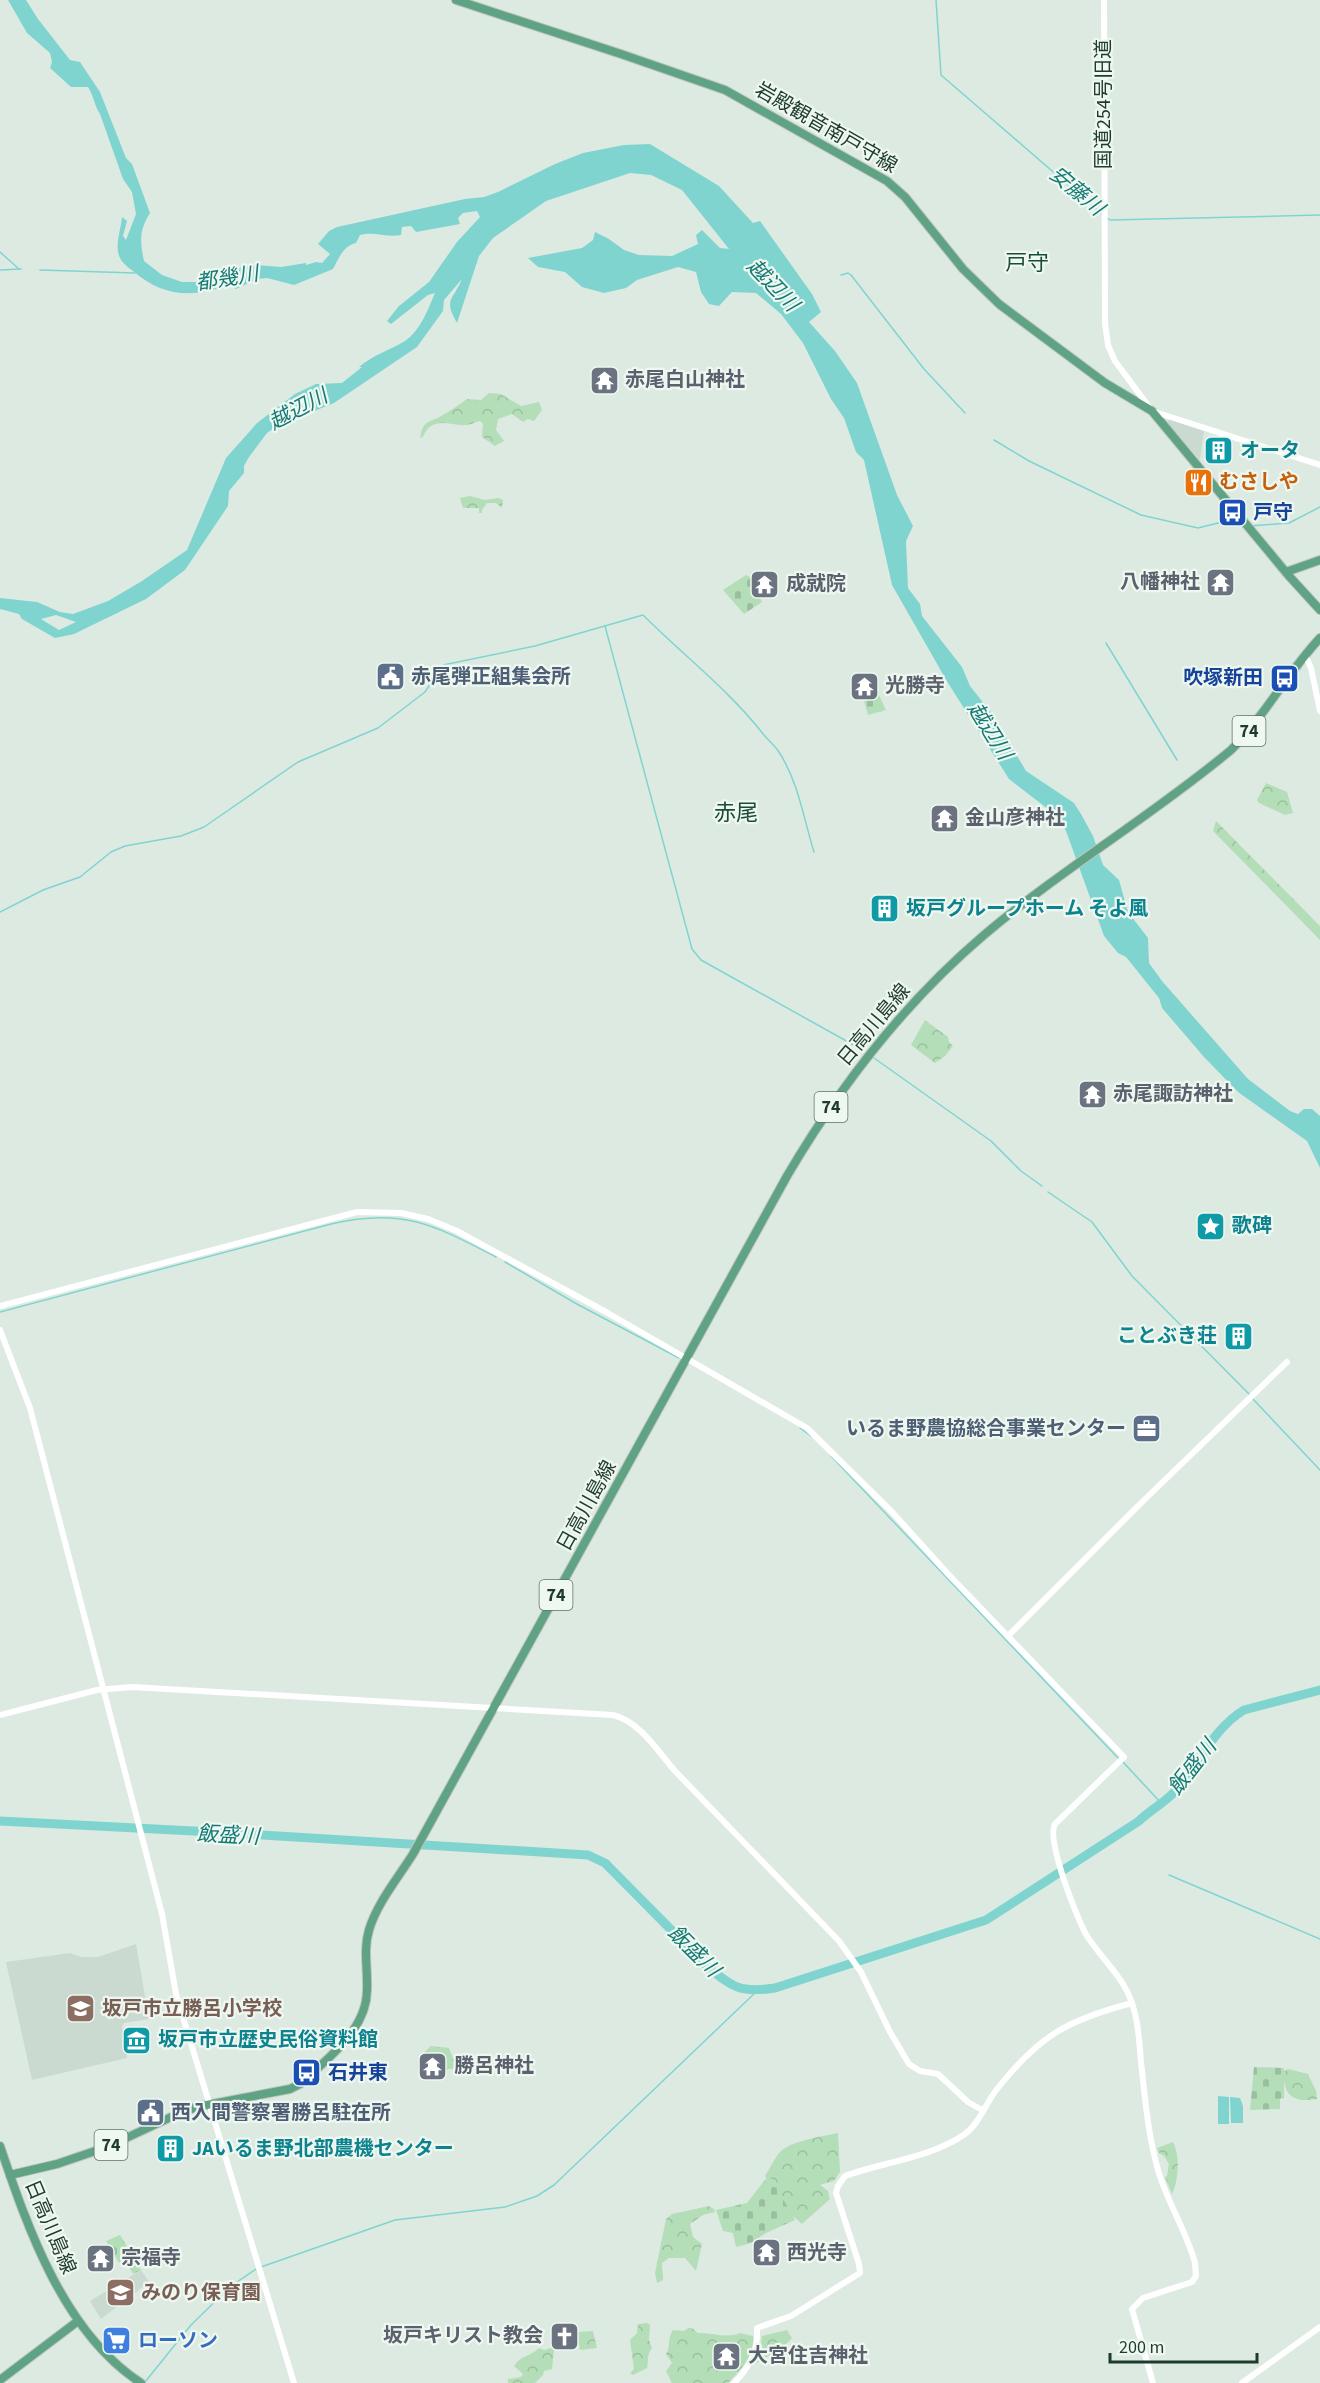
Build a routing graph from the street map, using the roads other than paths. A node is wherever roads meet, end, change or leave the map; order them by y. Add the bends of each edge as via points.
1 (456, 0) edge
2 (1104, 0) edge
3 (1152, 411) junction
4 (1320, 465) edge
5 (1320, 560) edge
6 (1286, 572) junction
7 (1320, 610) edge
8 (1320, 638) edge
9 (1305, 655) junction
10 (1320, 711) edge
11 (0, 1306) edge
12 (0, 1330) edge
13 (687, 1358) junction
14 (1287, 1362) dead end
15 (1009, 1635) junction
16 (103, 1689) junction
17 (493, 1708) junction
18 (0, 1715) edge
19 (1132, 2002) junction
20 (208, 2105) junction
21 (982, 2110) junction
22 (0, 2146) edge
23 (10, 2175) junction
24 (78, 2321) junction
25 (1320, 2327) edge
26 (0, 2380) edge
27 (140, 2383) edge
28 (294, 2383) edge
29 (734, 2383) edge
30 (1153, 2383) edge
31 (1242, 2383) edge

1 - 3 main road, 岩殿観音南戸守線 via 725,90 875,173 905,197 951,256 999,304 1105,383
2 - 3 street, 国道254号旧道 via 1107,336 1122,373
3 - 4 street
3 - 6 main road, 岩殿観音南戸守線
5 - 6 main road
6 - 7 main road
8 - 9 main road, 日高川島線 / 74
9 - 10 street
9 - 13 main road, 日高川島線 / 74 via 1239,742 984,935 912,1004 857,1070 807,1142
11 - 13 street via 357,1212 378,1211 428,1219 457,1232
12 - 16 street via 30,1408
13 - 15 street via 807,1428
13 - 17 main road, 日高川島線 / 74
14 - 15 street
15 - 19 street via 1124,1757 1055,1824 1052,1833 1065,1882 1087,1936 1122,1982
16 - 17 street via 132,1687
16 - 18 street
16 - 20 street via 162,1914 176,1994
17 - 20 main road, 日高川島線 / 74 via 369,1930 367,1998 351,2035 290,2089
17 - 21 street via 613,1715 630,1722 848,1952 909,2064 920,2071 938,2074 968,2103
19 - 21 street via 1093,2014 1045,2038 1009,2074
19 - 30 street via 1158,2170 1197,2270 1192,2282 1143,2298 1132,2309
20 - 23 main road, 日高川島線 / 74 via 168,2118 107,2147
20 - 28 street
21 - 29 street via 970,2129 955,2139 844,2176 836,2193 860,2273 791,2316 757,2328 756,2350 746,2371
22 - 23 main road
23 - 24 main road, 日高川島線 via 46,2263
24 - 26 main road
24 - 27 main road, 日高川島線 via 108,2357
25 - 31 street

